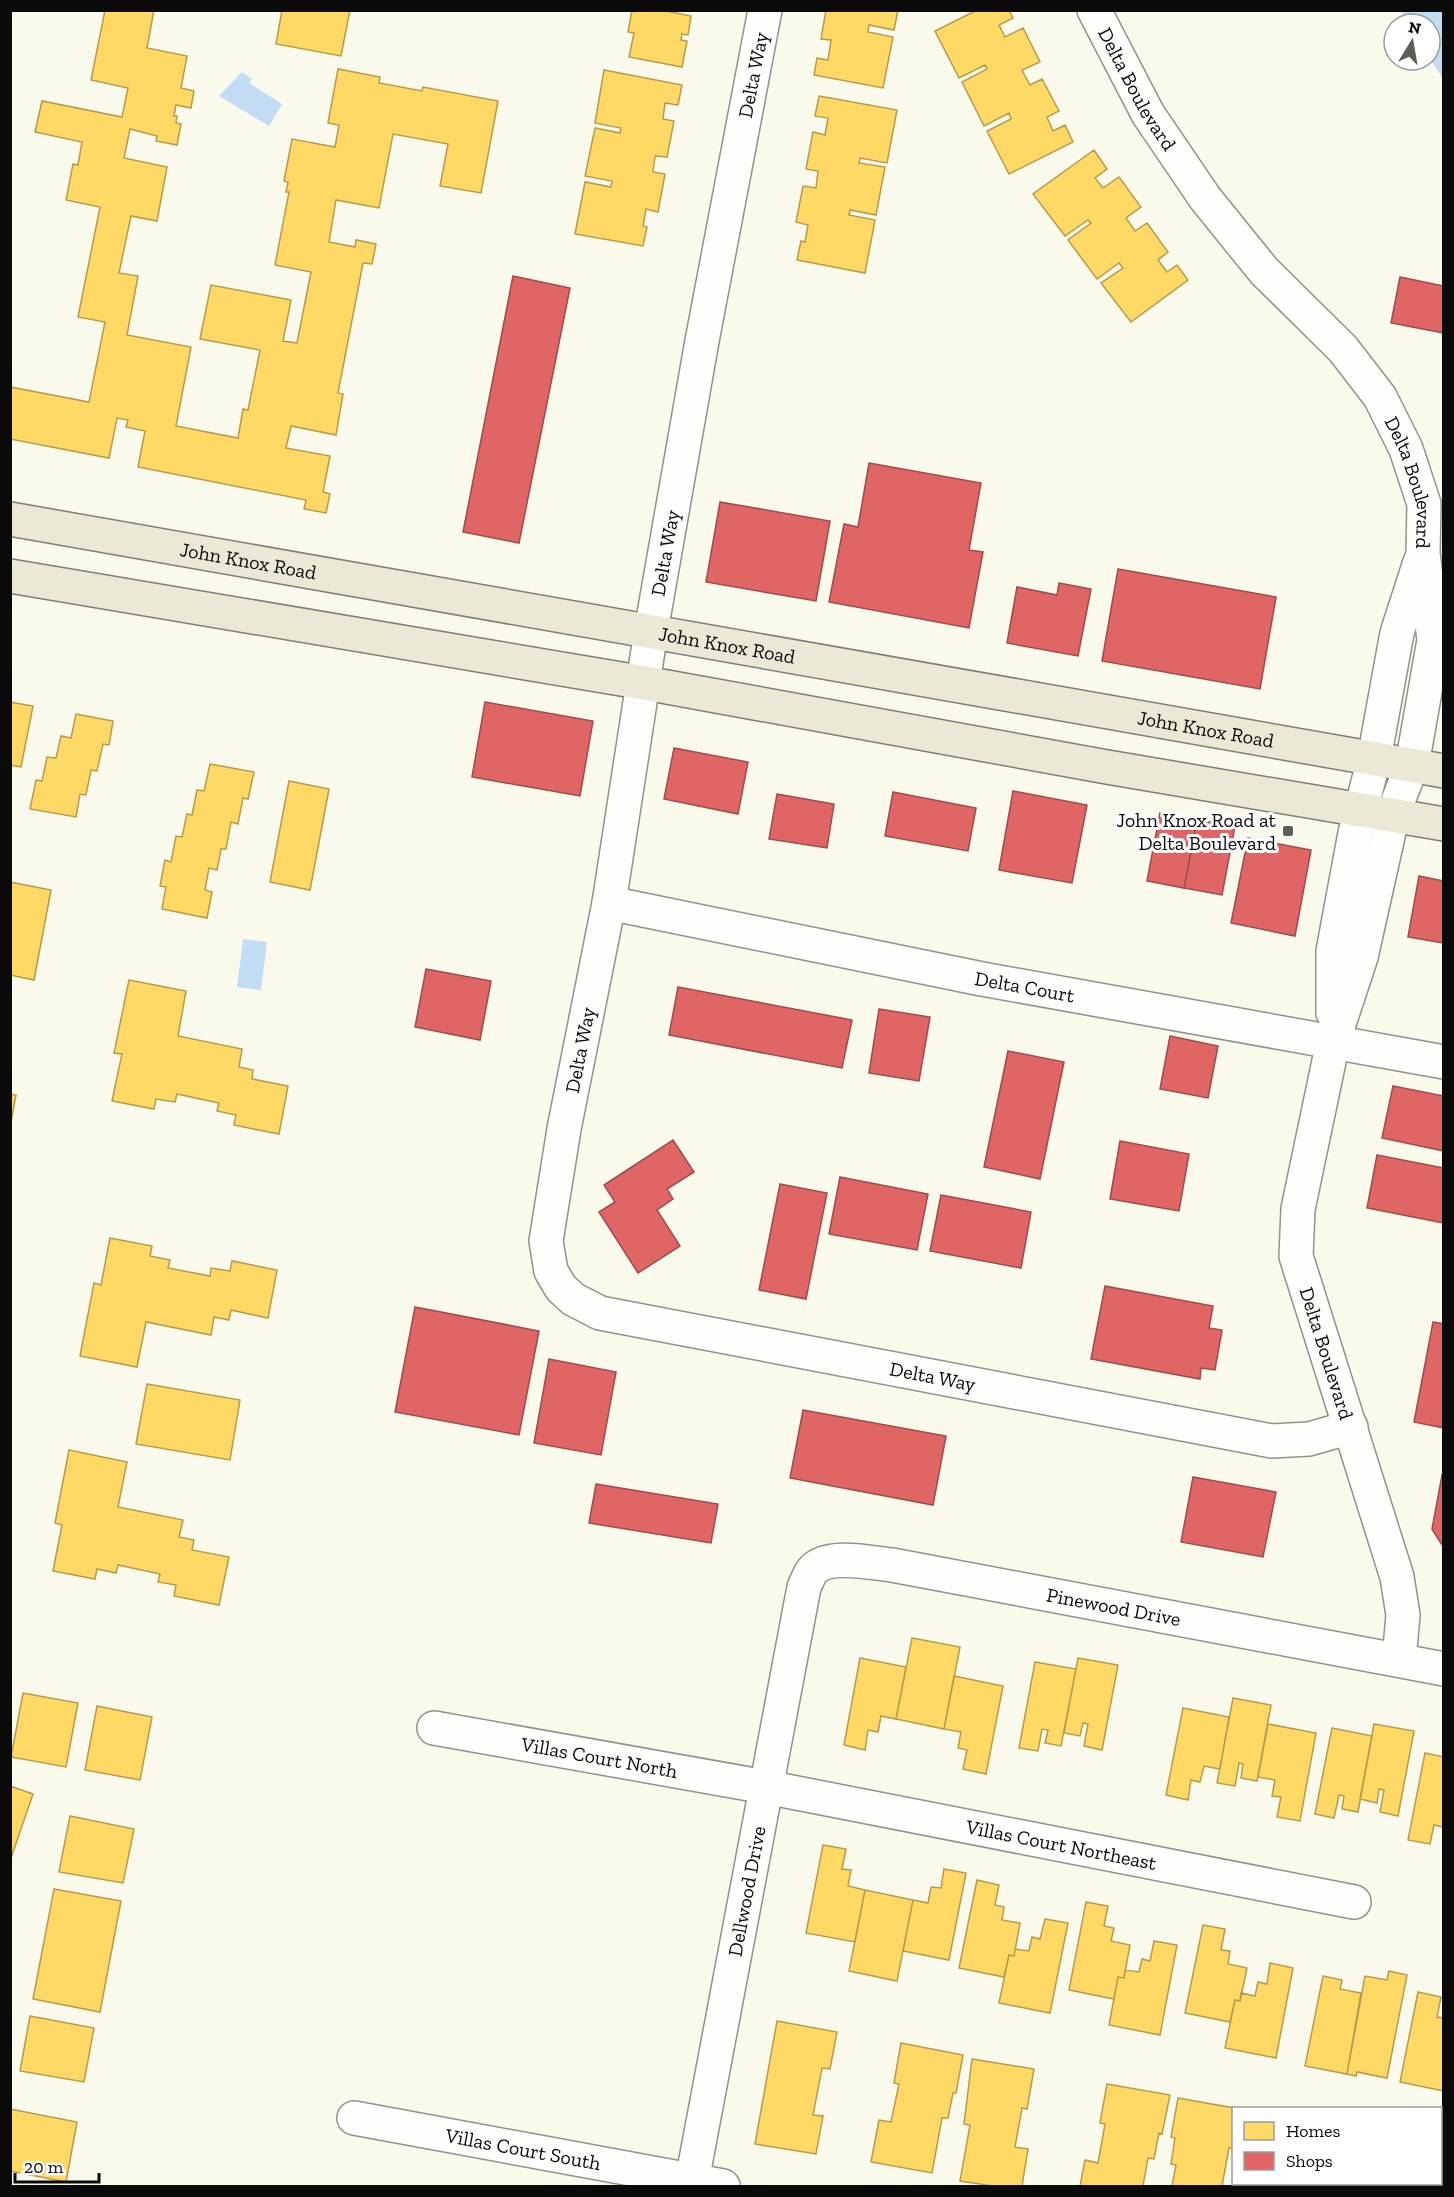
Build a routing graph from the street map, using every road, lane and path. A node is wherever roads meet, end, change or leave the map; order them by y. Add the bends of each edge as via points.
1 (765, 10) edge
2 (1094, 10) edge
3 (10, 519) edge
4 (1423, 553) junction
5 (10, 576) edge
6 (651, 631) junction
7 (645, 683) junction
8 (1374, 759) junction
9 (1428, 768) edge
10 (1360, 809) junction
11 (1393, 814) junction
12 (1443, 824) edge
13 (609, 903) junction
14 (1333, 1042) junction
15 (1443, 1062) edge
16 (1351, 1427) junction
17 (802, 1597) joint
18 (1399, 1660) junction
19 (1443, 1669) edge
20 (434, 1728) dead end
21 (766, 1788) junction
22 (1354, 1902) dead end
23 (354, 2118) dead end
24 (691, 2183) edge
25 (723, 2187) edge

1 - 6 street, Delta Way
2 - 4 street, Delta Boulevard via 1148,114 1204,198 1264,271 1343,348 1380,397 1406,449 1424,504
3 - 6 main road, John Knox Road
4 - 8 street, Delta Boulevard via 1397,633
4 - 9 street, Delta Boulevard via 1434,640
5 - 7 main road
6 - 7 street, Delta Way
6 - 8 main road, John Knox Road
7 - 10 main road
7 - 13 street, Delta Way
8 - 9 main road, John Knox Road
8 - 10 street, Delta Boulevard
9 - 11 street, Delta Boulevard
10 - 11 main road
10 - 14 street, Delta Boulevard via 1333,951
11 - 12 main road
11 - 14 street, Delta Boulevard via 1361,957
13 - 14 street, Delta Court via 982,979
13 - 16 street, Delta Way via 546,1240 551,1271 573,1299 600,1313 1272,1442 1309,1439
14 - 15 street, Delta Court
14 - 16 street, Delta Boulevard via 1299,1206 1296,1256
16 - 18 street, Delta Boulevard via 1397,1577 1403,1615
17 - 18 street, Pinewood Drive via 813,1569 845,1560 892,1565
17 - 21 street, Dellwood Drive
18 - 19 street, Pinewood Drive
20 - 21 street, Villas Court North
21 - 22 street, Villas Court Northeast
21 - 24 street, Dellwood Drive
23 - 24 street, Villas Court South
24 - 25 street, Villas Court South

